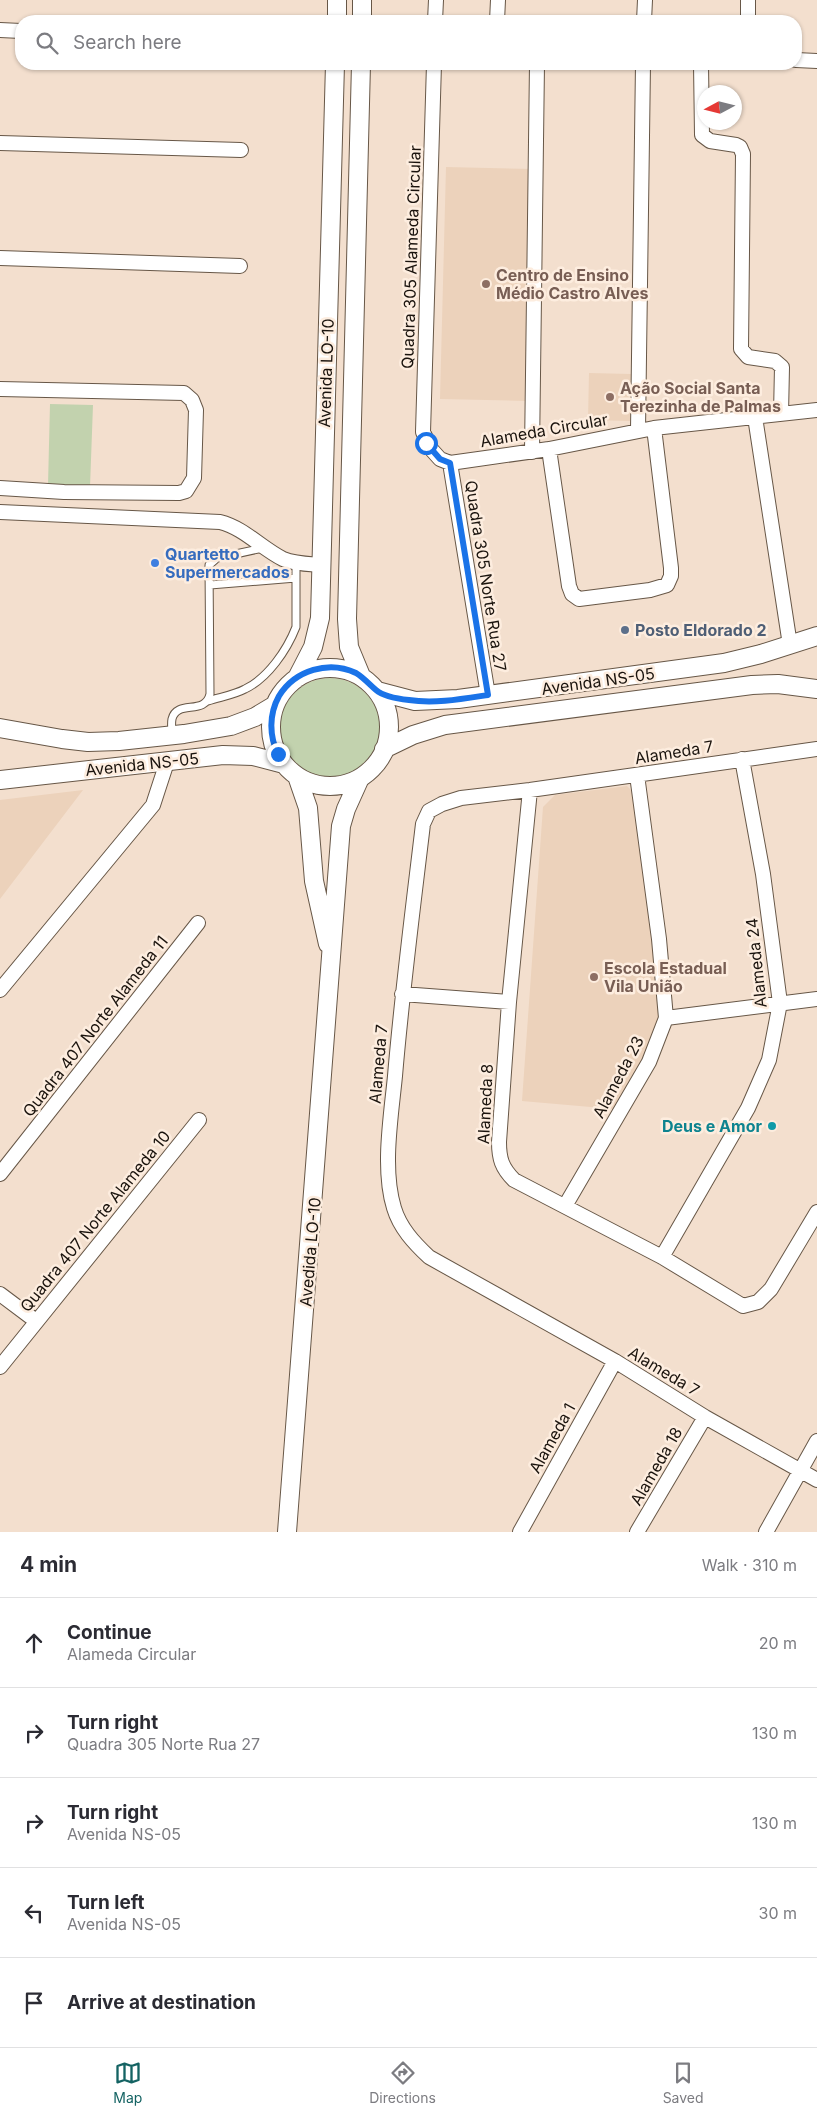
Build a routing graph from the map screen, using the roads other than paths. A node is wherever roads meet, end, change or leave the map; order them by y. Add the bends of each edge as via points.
1 (337, 0) edge
2 (362, 0) edge
3 (436, 0) edge
4 (498, 0) edge
5 (644, 0) edge
6 (748, 0) edge
7 (336, 15) edge
8 (362, 15) edge
9 (436, 15) edge
10 (497, 15) edge
11 (644, 15) edge
12 (748, 15) edge
13 (0, 30) edge
14 (15, 31) edge
15 (802, 60) edge
16 (817, 61) edge
17 (335, 70) edge
18 (361, 70) edge
19 (434, 70) edge
20 (537, 70) edge
21 (643, 70) edge
22 (701, 70) edge
23 (0, 143) edge
24 (241, 150) dead end
25 (0, 258) edge
26 (240, 266) dead end
27 (0, 389) edge
28 (817, 410) edge
29 (781, 414) junction
30 (754, 417) junction
31 (654, 428) junction
32 (638, 430) junction
33 (549, 449) junction
34 (532, 452) junction
35 (450, 463) junction
36 (0, 488) edge
37 (64, 492) junction
38 (0, 512) edge
39 (63, 515) junction
40 (266, 548) junction
41 (296, 563) junction
42 (321, 565) junction
43 (296, 578) junction
44 (210, 585) junction
45 (817, 636) edge
46 (790, 645) junction
47 (361, 676) junction
48 (297, 678) junction
49 (817, 689) edge
50 (377, 691) junction
51 (488, 695) junction
52 (208, 701) junction
53 (275, 705) junction
54 (0, 728) edge
55 (172, 735) junction
56 (817, 749) edge
57 (384, 750) junction
58 (742, 759) junction
59 (167, 762) junction
60 (290, 770) junction
61 (637, 775) junction
62 (360, 778) junction
63 (0, 780) edge
64 (530, 790) junction
65 (198, 923) dead end
66 (332, 973) junction
67 (0, 990) edge
68 (402, 994) junction
69 (817, 999) edge
70 (508, 1002) junction
71 (780, 1004) junction
72 (666, 1018) junction
73 (199, 1120) dead end
74 (0, 1174) edge
75 (566, 1206) junction
76 (817, 1212) edge
77 (662, 1257) junction
78 (0, 1294) edge
79 (36, 1321) junction
80 (615, 1361) junction
81 (0, 1367) edge
82 (705, 1417) junction
83 (817, 1441) edge
84 (801, 1470) junction
85 (817, 1480) edge
86 (287, 1532) edge
87 (520, 1532) edge
88 (638, 1532) edge
89 (766, 1532) edge

1 - 7 street
2 - 8 street
3 - 9 street
4 - 10 street
5 - 11 street
6 - 12 street
13 - 14 street
15 - 16 street
17 - 42 street, Avenida LO-10
18 - 47 street, Avenida LO-10 via 347,619 349,647
19 - 35 street, Quadra 305 Alameda Circular via 423,432 431,450
20 - 34 street
21 - 32 street
22 - 29 street via 702,135 710,141 736,145 743,154 741,349 748,357 775,361 782,367
23 - 24 street
25 - 26 street
27 - 37 street via 184,393 192,400 196,410 194,478 186,490 179,493
28 - 29 street, Alameda Circular
29 - 30 street, Alameda Circular
30 - 31 street, Alameda Circular
30 - 46 street
31 - 32 street, Alameda Circular
31 - 33 street via 672,568 667,585 650,590 579,599 572,594
32 - 33 street, Alameda Circular
33 - 34 street, Alameda Circular
34 - 35 street, Alameda Circular
35 - 51 street, Quadra 305 Norte Rua 27
36 - 37 street
37 - 39 street
38 - 39 street
39 - 40 street via 220,522 236,528
40 - 41 street
40 - 44 lane via 213,560 209,565
41 - 42 street
41 - 43 lane
42 - 48 street, Avenida LO-10 via 318,628 310,656
43 - 44 lane
43 - 52 lane via 296,627 271,668 248,688
44 - 52 lane
45 - 46 street, Avenida NS-05
46 - 51 street, Avenida NS-05 via 716,665
47 - 48 street, Avenida NS-05 via 332,667 313,670
47 - 50 street, Avenida NS-05
48 - 53 street, Avenida NS-05
49 - 57 street, Avenida NS-05 via 752,684 445,725 413,735
50 - 51 street, Avenida NS-05 via 415,701
50 - 57 street, Avenida NS-05 via 388,716
52 - 55 lane via 175,713
53 - 55 street, Avenida NS-05 via 238,724
53 - 60 street, Avenida NS-05 via 271,733 275,749
54 - 55 street, Avenida NS-05 via 88,742
56 - 58 street, Alameda 7
57 - 62 street, Avenida NS-05 via 374,766
58 - 61 street, Alameda 7
58 - 71 street, Alameda 24 via 763,874
59 - 60 street, Avenida NS-05 via 233,755 263,758
59 - 63 street, Avenida NS-05
59 - 67 street via 153,805
60 - 62 street, Avenida NS-05 via 315,784 328,786
60 - 66 street, Avedida LO-10 via 309,814 313,875
61 - 64 street, Alameda 7
61 - 72 street, Alameda 23
62 - 66 street, Avedida LO-10 via 342,821
64 - 68 street, Alameda 7 via 461,798 429,811 423,824
64 - 70 street, Alameda 8
65 - 74 street, Quadra 407 Norte Alameda 11
66 - 86 street, Avedida LO-10
68 - 70 street
68 - 80 street, Alameda 7 via 390,1129 389,1182 400,1223 412,1242 429,1257
69 - 71 street
70 - 75 street, Alameda 8 via 499,1157 514,1180
71 - 72 street
71 - 77 street, Alameda 24 via 769,1060 748,1108
72 - 75 street, Alameda 23 via 648,1062
73 - 79 street, Quadra 407 Norte Alameda 10
75 - 77 street, Alameda 8
76 - 77 street, Alameda 8 via 772,1289 758,1302 743,1306
78 - 79 street
79 - 81 street, Quadra 407 Norte Alameda 10
80 - 82 street, Alameda 7
80 - 87 street, Alameda 1
82 - 84 street, Alameda 7
82 - 88 street, Alameda 18
83 - 84 street
84 - 85 street, Alameda 7
84 - 89 street

